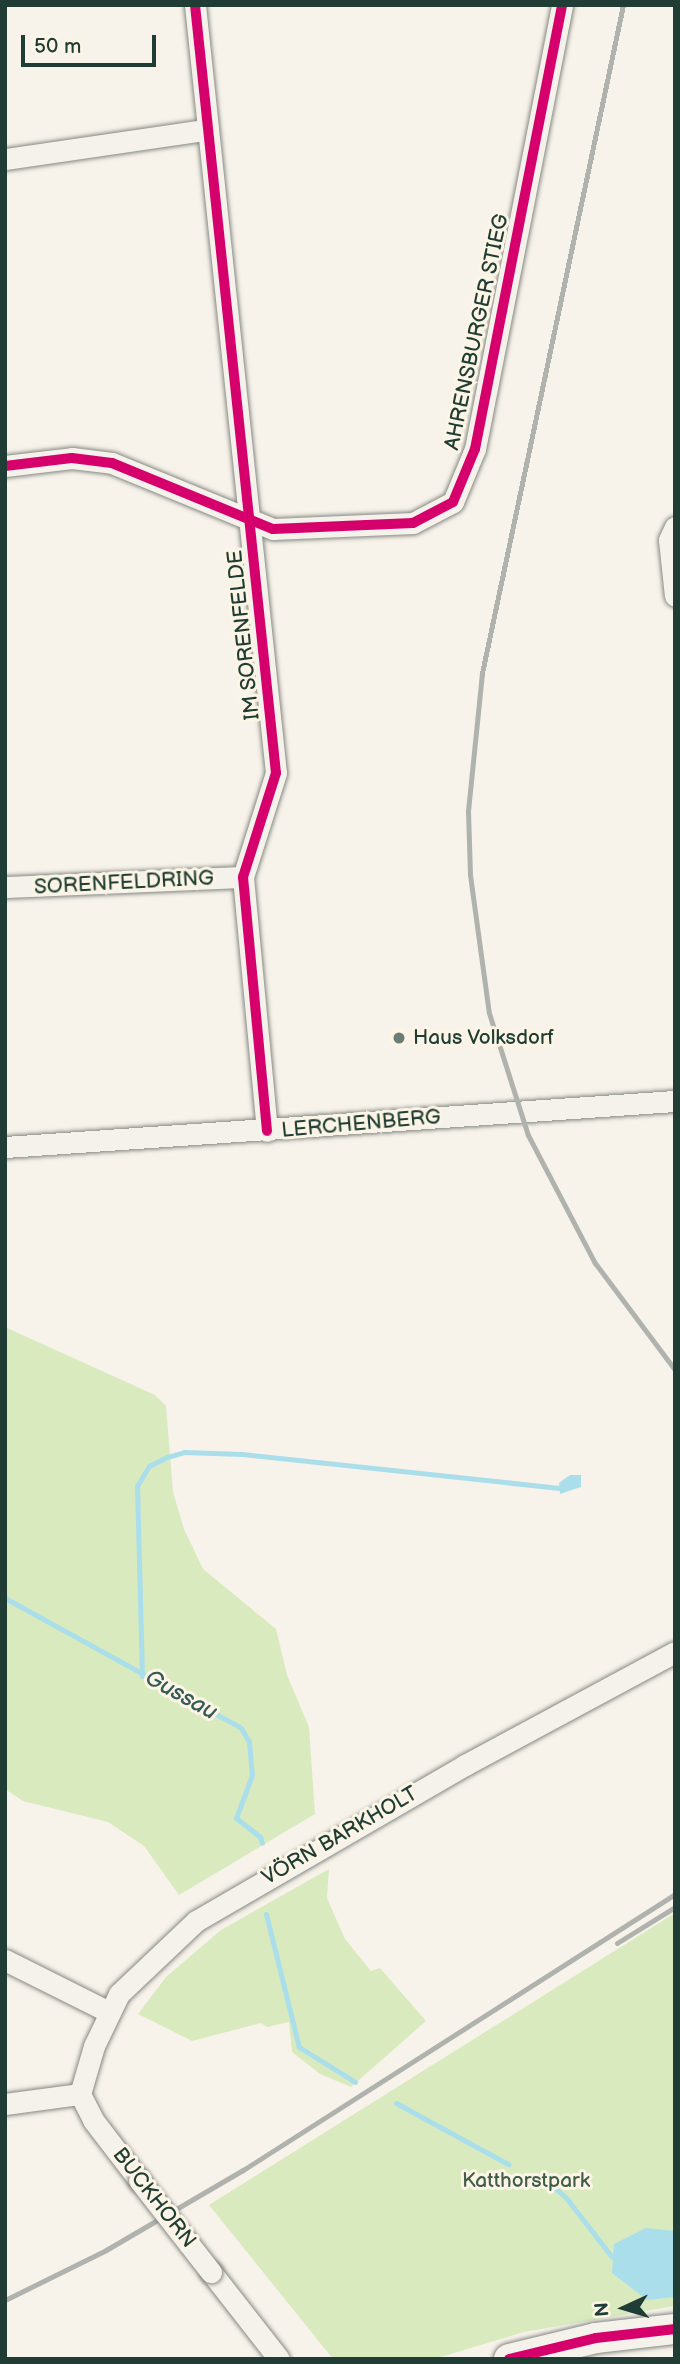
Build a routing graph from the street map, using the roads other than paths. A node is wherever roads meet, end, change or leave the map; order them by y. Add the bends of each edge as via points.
1 (195, 5) edge
2 (562, 5) edge
3 (205, 130) junction
4 (5, 159) edge
5 (5, 466) edge
6 (251, 523) junction
7 (675, 527) edge
8 (675, 596) edge
9 (243, 877) junction
10 (5, 887) edge
11 (675, 1101) edge
12 (267, 1131) junction
13 (5, 1147) edge
14 (675, 1652) edge
15 (5, 1960) edge
16 (109, 2012) junction
17 (80, 2094) junction
18 (5, 2104) edge
19 (675, 2329) edge
20 (279, 2359) edge
21 (509, 2359) edge

1 - 3 street, IM SORENFELDE
2 - 6 street, AHRENSBURGER STIEG via 475,449 453,502 413,523 324,530 273,529
3 - 4 street
3 - 6 street, IM SORENFELDE
5 - 6 street via 72,458 112,463
6 - 9 street, IM SORENFELDE via 276,773
7 - 8 street via 669,540
9 - 10 street, SORENFELDRING
9 - 12 street, IM SORENFELDE
11 - 12 street, LERCHENBERG
12 - 13 street, LERCHENBERG
14 - 16 street, VÖRN BARKHOLT via 454,1771 196,1921 133,1979
15 - 16 street
16 - 17 street, VÖRN BARKHOLT
17 - 18 street
17 - 20 street, BUCKHORN, bridge via 93,2120
19 - 21 main road via 596,2339

